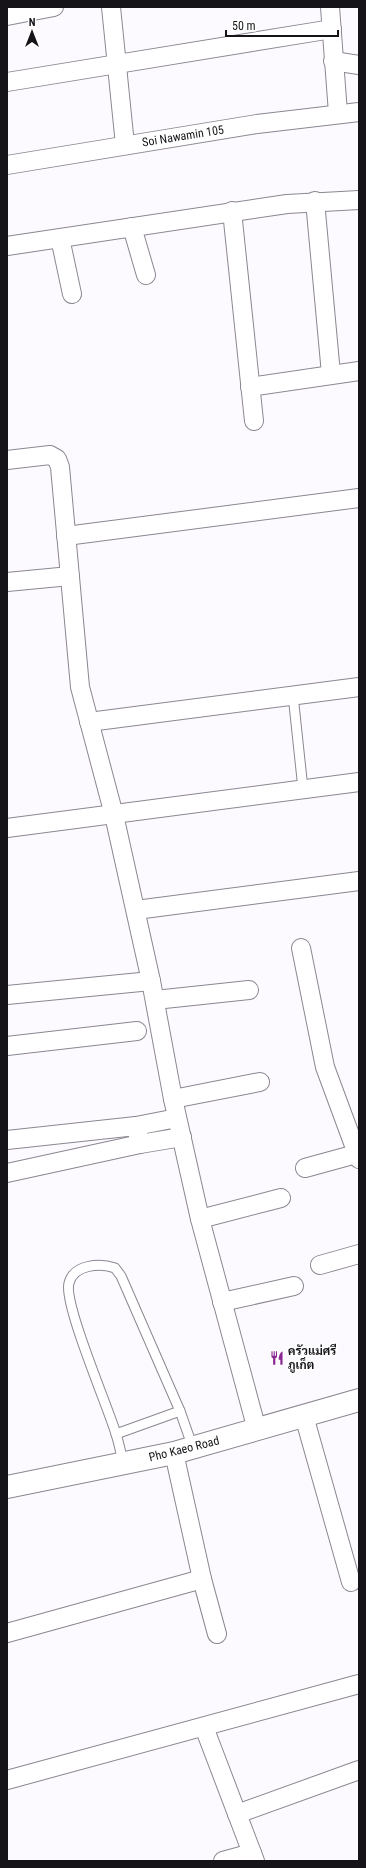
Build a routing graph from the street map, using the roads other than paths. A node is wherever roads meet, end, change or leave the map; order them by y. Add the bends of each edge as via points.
1 (54, 7) edge
2 (111, 7) edge
3 (330, 7) edge
4 (7, 16) edge
5 (332, 29) junction
6 (333, 61) junction
7 (359, 65) edge
8 (116, 66) junction
9 (7, 82) edge
10 (359, 112) edge
11 (338, 113) junction
12 (125, 145) junction
13 (7, 166) edge
14 (359, 200) edge
15 (315, 201) junction
16 (232, 211) junction
17 (132, 227) junction
18 (60, 238) junction
19 (7, 246) edge
20 (146, 274) dead end
21 (72, 294) dead end
22 (359, 371) edge
23 (331, 374) junction
24 (250, 387) junction
25 (254, 421) dead end
26 (7, 460) edge
27 (359, 498) edge
28 (66, 536) junction
29 (70, 576) junction
30 (7, 582) edge
31 (359, 687) edge
32 (292, 695) junction
33 (89, 722) junction
34 (359, 782) edge
35 (303, 789) junction
36 (114, 815) junction
37 (7, 828) edge
38 (359, 881) edge
39 (136, 910) junction
40 (301, 948) dead end
41 (151, 981) junction
42 (249, 990) dead end
43 (7, 995) edge
44 (155, 1000) junction
45 (137, 1031) dead end
46 (7, 1046) edge
47 (260, 1082) dead end
48 (173, 1099) junction
49 (177, 1118) junction
50 (136, 1126) junction
51 (64, 1133) junction
52 (182, 1137) junction
53 (7, 1140) edge
54 (140, 1144) junction
55 (358, 1156) edge
56 (69, 1160) junction
57 (305, 1168) dead end
58 (7, 1173) edge
59 (281, 1198) dead end
60 (200, 1219) junction
61 (359, 1254) edge
62 (320, 1265) dead end
63 (294, 1286) dead end
64 (222, 1302) junction
65 (359, 1400) edge
66 (180, 1411) junction
67 (304, 1416) junction
68 (257, 1430) junction
69 (116, 1434) junction
70 (183, 1450) junction
71 (123, 1463) junction
72 (7, 1487) edge
73 (202, 1579) junction
74 (351, 1582) dead end
75 (7, 1633) edge
76 (217, 1634) dead end
77 (359, 1684) edge
78 (204, 1727) junction
79 (359, 1770) edge
80 (7, 1780) edge
81 (237, 1814) junction
82 (253, 1857) edge
83 (223, 1861) edge

1 - 4 street
2 - 8 street
3 - 5 street
5 - 6 street
5 - 8 street
6 - 7 street
6 - 11 street
8 - 9 street
8 - 12 street
10 - 11 street, Soi Nawamin 105
11 - 12 street, Soi Nawamin 105
12 - 13 street, Soi Nawamin 105
14 - 15 street
15 - 16 street
15 - 23 street
16 - 17 street
16 - 24 street
17 - 18 street
17 - 20 street
18 - 19 street
18 - 21 street
22 - 23 street
23 - 24 street
24 - 25 street
26 - 28 street via 50,456 57,459 60,467
27 - 28 street
28 - 29 street
29 - 30 street
29 - 33 street via 78,670
31 - 32 street
32 - 33 street
32 - 35 lane
33 - 36 street
34 - 35 street
35 - 36 street
36 - 37 street
36 - 39 street
38 - 39 street
39 - 41 street
40 - 55 street via 325,1067
41 - 43 street
41 - 44 street
42 - 44 street
44 - 48 street
45 - 46 street
47 - 48 street
48 - 49 street
49 - 50 street
49 - 52 street
50 - 51 street
50 - 54 street
51 - 53 street
51 - 56 street
52 - 54 street
52 - 60 street
54 - 56 street
55 - 57 street
56 - 58 street
59 - 60 street
60 - 64 street
61 - 62 street
63 - 64 street
64 - 68 street
65 - 67 street, Pho Kaeo Road
66 - 69 lane
66 - 69 lane via 122,1276 115,1268 106,1265 96,1264 83,1268 74,1274 69,1283 69,1293 74,1316
66 - 70 lane
67 - 68 street, Pho Kaeo Road
67 - 74 street
68 - 70 street, Pho Kaeo Road
69 - 71 lane
70 - 71 street, Pho Kaeo Road
70 - 73 street
71 - 72 street, Pho Kaeo Road
73 - 75 street
73 - 76 street
77 - 78 street
78 - 80 street
78 - 81 street
79 - 81 street
81 - 82 street
82 - 83 street

